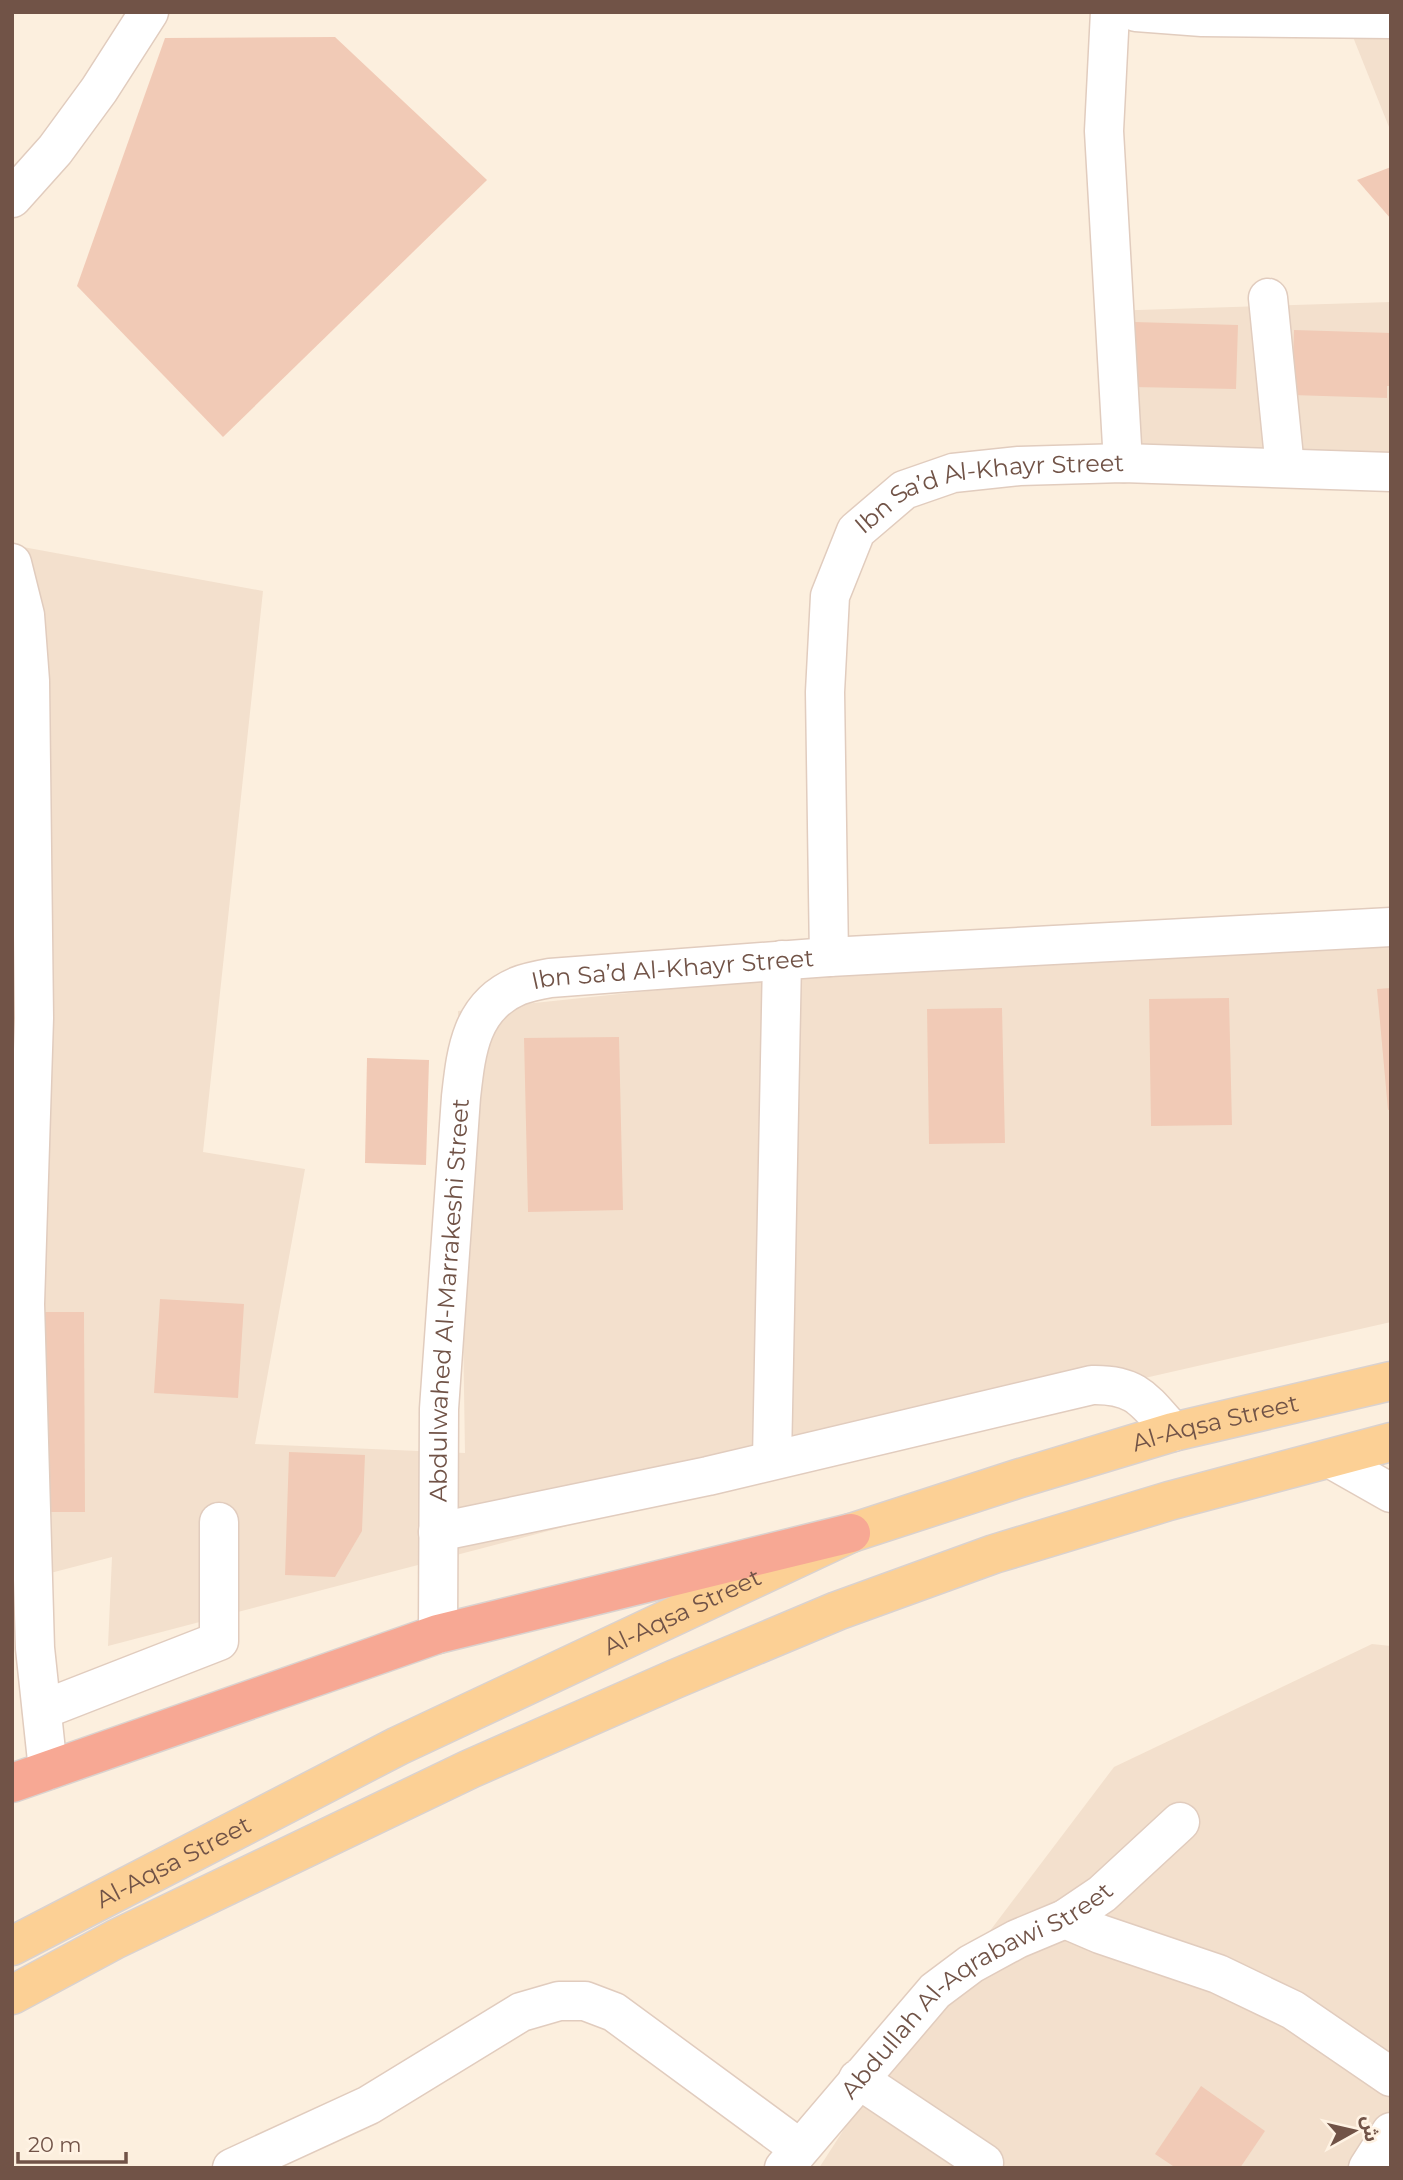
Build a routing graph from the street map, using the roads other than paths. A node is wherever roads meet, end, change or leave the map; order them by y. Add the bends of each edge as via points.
1 (149, 12) edge
2 (1110, 12) edge
3 (1136, 12) edge
4 (1391, 19) edge
5 (12, 198) edge
6 (1268, 298) dead end
7 (1123, 463) junction
8 (1285, 468) junction
9 (1391, 472) edge
10 (12, 563) edge
11 (1391, 927) edge
12 (829, 957) junction
13 (782, 960) junction
14 (517, 986) joint
15 (19, 1305) edge
16 (1391, 1381) edge
17 (1173, 1432) junction
18 (1391, 1443) edge
19 (1331, 1459) junction
20 (772, 1460) junction
21 (1391, 1493) edge
22 (219, 1522) dead end
23 (438, 1532) junction
24 (851, 1533) junction
25 (23, 1596) edge
26 (438, 1634) junction
27 (42, 1710) junction
28 (48, 1770) junction
29 (12, 1783) edge
30 (1180, 1822) dead end
31 (1065, 1919) junction
32 (12, 1946) edge
33 (12, 1995) edge
34 (1391, 2077) edge
35 (858, 2079) junction
36 (1391, 2132) edge
37 (791, 2158) edge
38 (984, 2163) dead end
39 (232, 2168) edge
40 (1368, 2168) edge

1 - 5 street via 55,150
2 - 7 street via 1104,131
3 - 4 street
6 - 8 street
7 - 8 street, Ibn Sa’d Al-Khayr Street
7 - 12 street, Ibn Sa’d Al-Khayr Street via 953,473 904,489 856,531 830,596 825,692
8 - 9 street, Ibn Sa’d Al-Khayr Street
10 - 15 street via 25,615 30,681 34,1018
11 - 12 street, Ibn Sa’d Al-Khayr Street
12 - 13 street, Ibn Sa’d Al-Khayr Street
13 - 14 street, Ibn Sa’d Al-Khayr Street via 550,978
13 - 20 street
14 - 23 street, Abdulwahed Al-Marrakeshi Street via 497,999 475,1027 466,1050 439,1409
15 - 25 street
16 - 17 main road, Al-Aqsa Street
17 - 20 street via 1128,1388 1092,1385
17 - 24 main road, Al-Aqsa Street
18 - 19 main road, Al-Aqsa Street
19 - 21 street
19 - 33 main road, Al-Aqsa Street via 1169,1501 994,1554 837,1611 470,1769 116,1939
20 - 23 street
22 - 27 street via 219,1641
23 - 26 street, Abdulwahed Al-Marrakeshi Street
24 - 26 highway
24 - 32 main road, Al-Aqsa Street via 398,1746
25 - 27 street
26 - 28 highway
27 - 28 street
28 - 29 highway
30 - 31 street, Abdullah Al-Aqrabawi Street via 1102,1894
31 - 34 street via 1218,1974 1293,2010
31 - 35 street, Abdullah Al-Aqrabawi Street via 971,1964 935,1991
35 - 37 street, Abdullah Al-Aqrabawi Street
35 - 38 street
36 - 40 street
37 - 39 street via 614,2012 585,2001 559,2001 521,2012 369,2105

